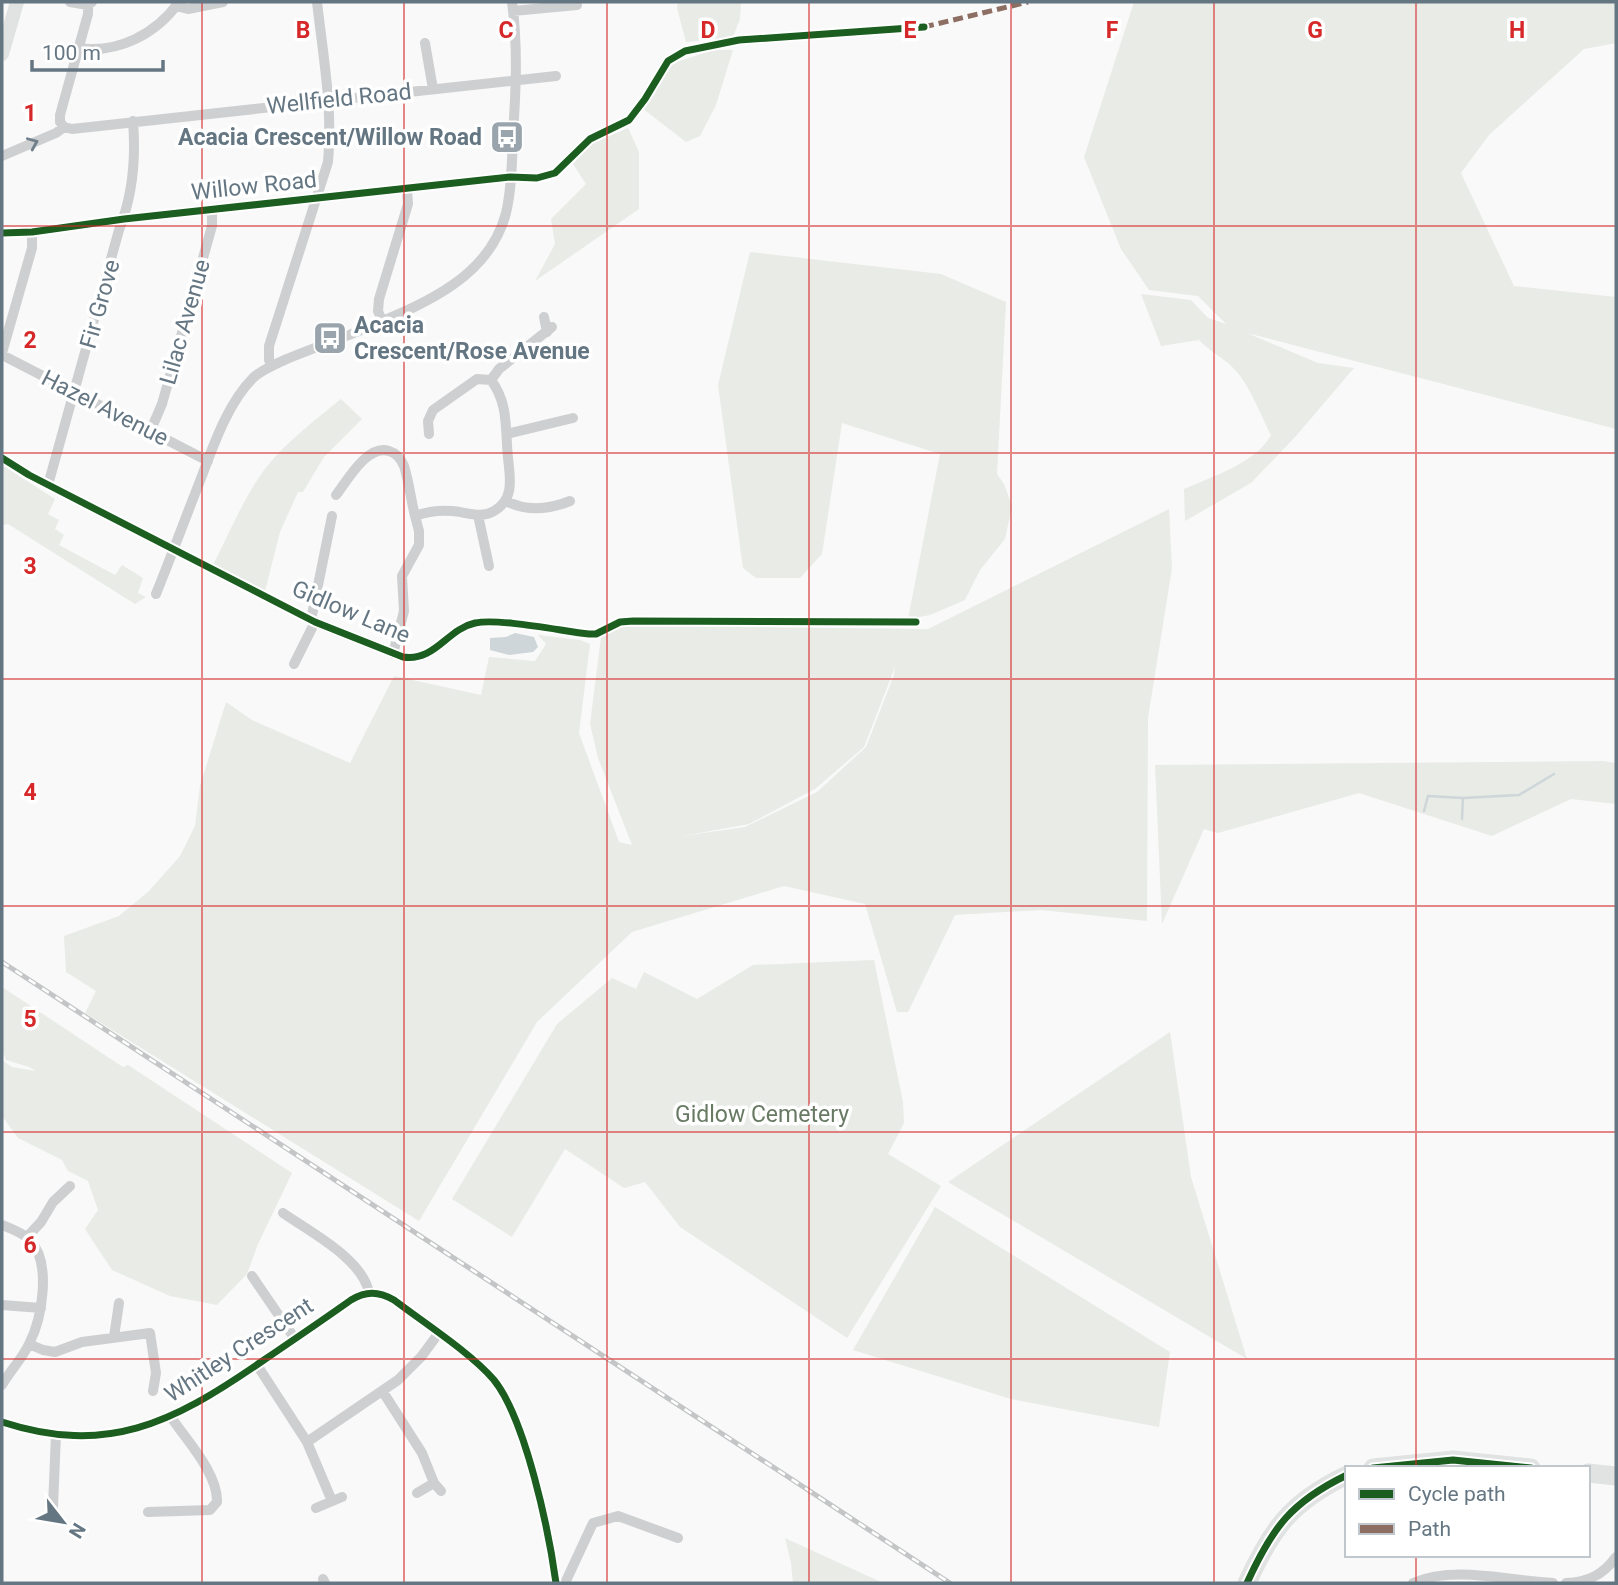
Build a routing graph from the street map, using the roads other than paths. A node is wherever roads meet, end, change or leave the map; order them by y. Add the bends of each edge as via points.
1 (17, 2) edge
2 (70, 2) edge
3 (223, 2) edge
4 (317, 2) edge
5 (90, 3) edge
6 (178, 4) edge
7 (577, 5) dead end
8 (512, 7) edge
9 (923, 27) dead end
10 (425, 43) dead end
11 (78, 48) junction
12 (2, 54) edge
13 (556, 76) dead end
14 (516, 80) junction
15 (433, 89) junction
16 (328, 100) junction
17 (133, 121) junction
18 (64, 127) junction
19 (2, 156) edge
20 (510, 177) junction
21 (407, 189) junction
22 (317, 198) junction
23 (212, 211) junction
24 (124, 219) junction
25 (32, 232) junction
26 (2, 233) edge
27 (544, 317) dead end
28 (382, 321) junction
29 (2, 354) edge
30 (272, 366) junction
31 (491, 380) junction
32 (75, 392) junction
33 (573, 418) dead end
34 (150, 432) junction
35 (429, 434) dead end
36 (507, 434) junction
37 (2, 458) edge
38 (208, 460) junction
39 (48, 485) junction
40 (336, 495) dead end
41 (506, 501) junction
42 (570, 501) dead end
43 (478, 515) junction
44 (332, 516) dead end
45 (415, 516) junction
46 (174, 550) junction
47 (489, 566) dead end
48 (156, 594) dead end
49 (313, 621) junction
50 (916, 622) dead end
51 (393, 654) junction
52 (293, 663) dead end
53 (71, 1184) dead end
54 (284, 1213) dead end
55 (2, 1225) edge
56 (27, 1237) junction
57 (247, 1291) dead end
58 (369, 1293) junction
59 (119, 1303) dead end
60 (2, 1305) edge
61 (41, 1308) junction
62 (438, 1334) junction
63 (114, 1337) junction
64 (295, 1339) junction
65 (29, 1344) junction
66 (257, 1365) junction
67 (2, 1385) edge
68 (153, 1391) dead end
69 (383, 1392) junction
70 (172, 1417) junction
71 (2, 1422) edge
72 (56, 1434) junction
73 (307, 1442) junction
74 (1396, 1466) edge
75 (1509, 1466) edge
76 (1590, 1473) edge
77 (1345, 1476) edge
78 (1616, 1476) edge
79 (417, 1493) dead end
80 (57, 1500) dead end
81 (316, 1508) dead end
82 (148, 1512) dead end
83 (678, 1538) dead end
84 (1616, 1556) edge
85 (556, 1583) edge
86 (565, 1583) edge
87 (1247, 1583) edge
88 (1413, 1583) edge
89 (1553, 1583) edge
90 (1566, 1583) edge

1 - 12 street
2 - 5 street
3 - 6 street via 188,9
4 - 16 street
5 - 11 street
6 - 11 street via 151,31 132,41
7 - 8 street
8 - 14 street
9 - 20 street, Willow Road via 739,40 685,51 668,61 629,120 590,138 555,173
10 - 15 street
11 - 18 street via 60,115
13 - 14 street, Wellfield Road
14 - 15 street, Wellfield Road
14 - 20 street
15 - 16 street, Wellfield Road
16 - 17 street, Wellfield Road
16 - 22 street via 328,162
17 - 18 street, Wellfield Road
17 - 24 street, Fir Grove via 134,173
19 -> 18 street, Wellfield Road
20 - 21 street, Willow Road
20 - 28 street via 502,224 475,267 437,295
21 - 22 street, Willow Road
21 - 28 street via 408,204 379,299
22 - 23 street, Willow Road
22 - 30 street via 269,346
23 - 24 street, Willow Road
23 - 34 street, Lilac Avenue via 212,226
24 - 25 street, Willow Road
24 - 32 street, Fir Grove
25 - 26 street, Willow Road
25 - 29 street via 32,248
27 - 31 street via 550,329
28 - 30 street
29 - 32 street, Hazel Avenue
30 - 38 street via 246,387
31 - 35 street via 477,379 433,411
31 - 36 street via 501,397
32 - 34 street, Hazel Avenue
32 - 39 street, Fir Grove
33 - 36 street
34 - 38 street, Hazel Avenue
36 - 41 street via 510,487
37 - 39 street, Gidlow Lane
38 - 46 street
39 - 46 street, Gidlow Lane
40 - 45 street via 368,457 378,450 388,451 398,455 403,465
41 - 42 street via 524,509
41 - 43 street via 494,512
43 - 45 street via 451,511
43 - 47 street
44 - 49 street
45 - 51 street via 418,545 402,576 404,611
46 - 48 street
46 - 49 street, Gidlow Lane
49 - 51 street, Gidlow Lane
49 - 52 street
50 - 51 street, Gidlow Lane via 633,621 589,634 481,622 462,628 428,655 412,659
53 - 56 street
54 - 58 street via 352,1262
55 - 56 street
56 - 61 street via 41,1261
57 - 64 street via 255,1280
58 - 62 street via 389,1297
58 - 64 street, Whitley Crescent via 351,1300
59 - 63 street
60 - 61 street
61 - 65 street
62 - 69 street via 405,1374
62 - 85 street via 501,1390 532,1474
63 - 65 street via 75,1343 55,1352
63 - 68 street via 150,1333 156,1373
64 - 66 street, Whitley Crescent
65 - 67 street
66 - 70 street, Whitley Crescent
66 - 73 street
69 - 73 street
69 - 79 street via 438,1487
70 - 72 street, Whitley Crescent via 122,1431
70 - 82 street via 201,1459 217,1502 210,1510
71 - 72 street, Whitley Crescent
72 - 80 street
73 - 81 street via 337,1499
74 - 75 highway via 1453,1461
76 - 78 highway
77 - 87 highway via 1297,1504 1269,1540
83 - 86 street via 618,1516 598,1521
84 - 90 street via 1595,1578
88 - 89 street via 1450,1574

